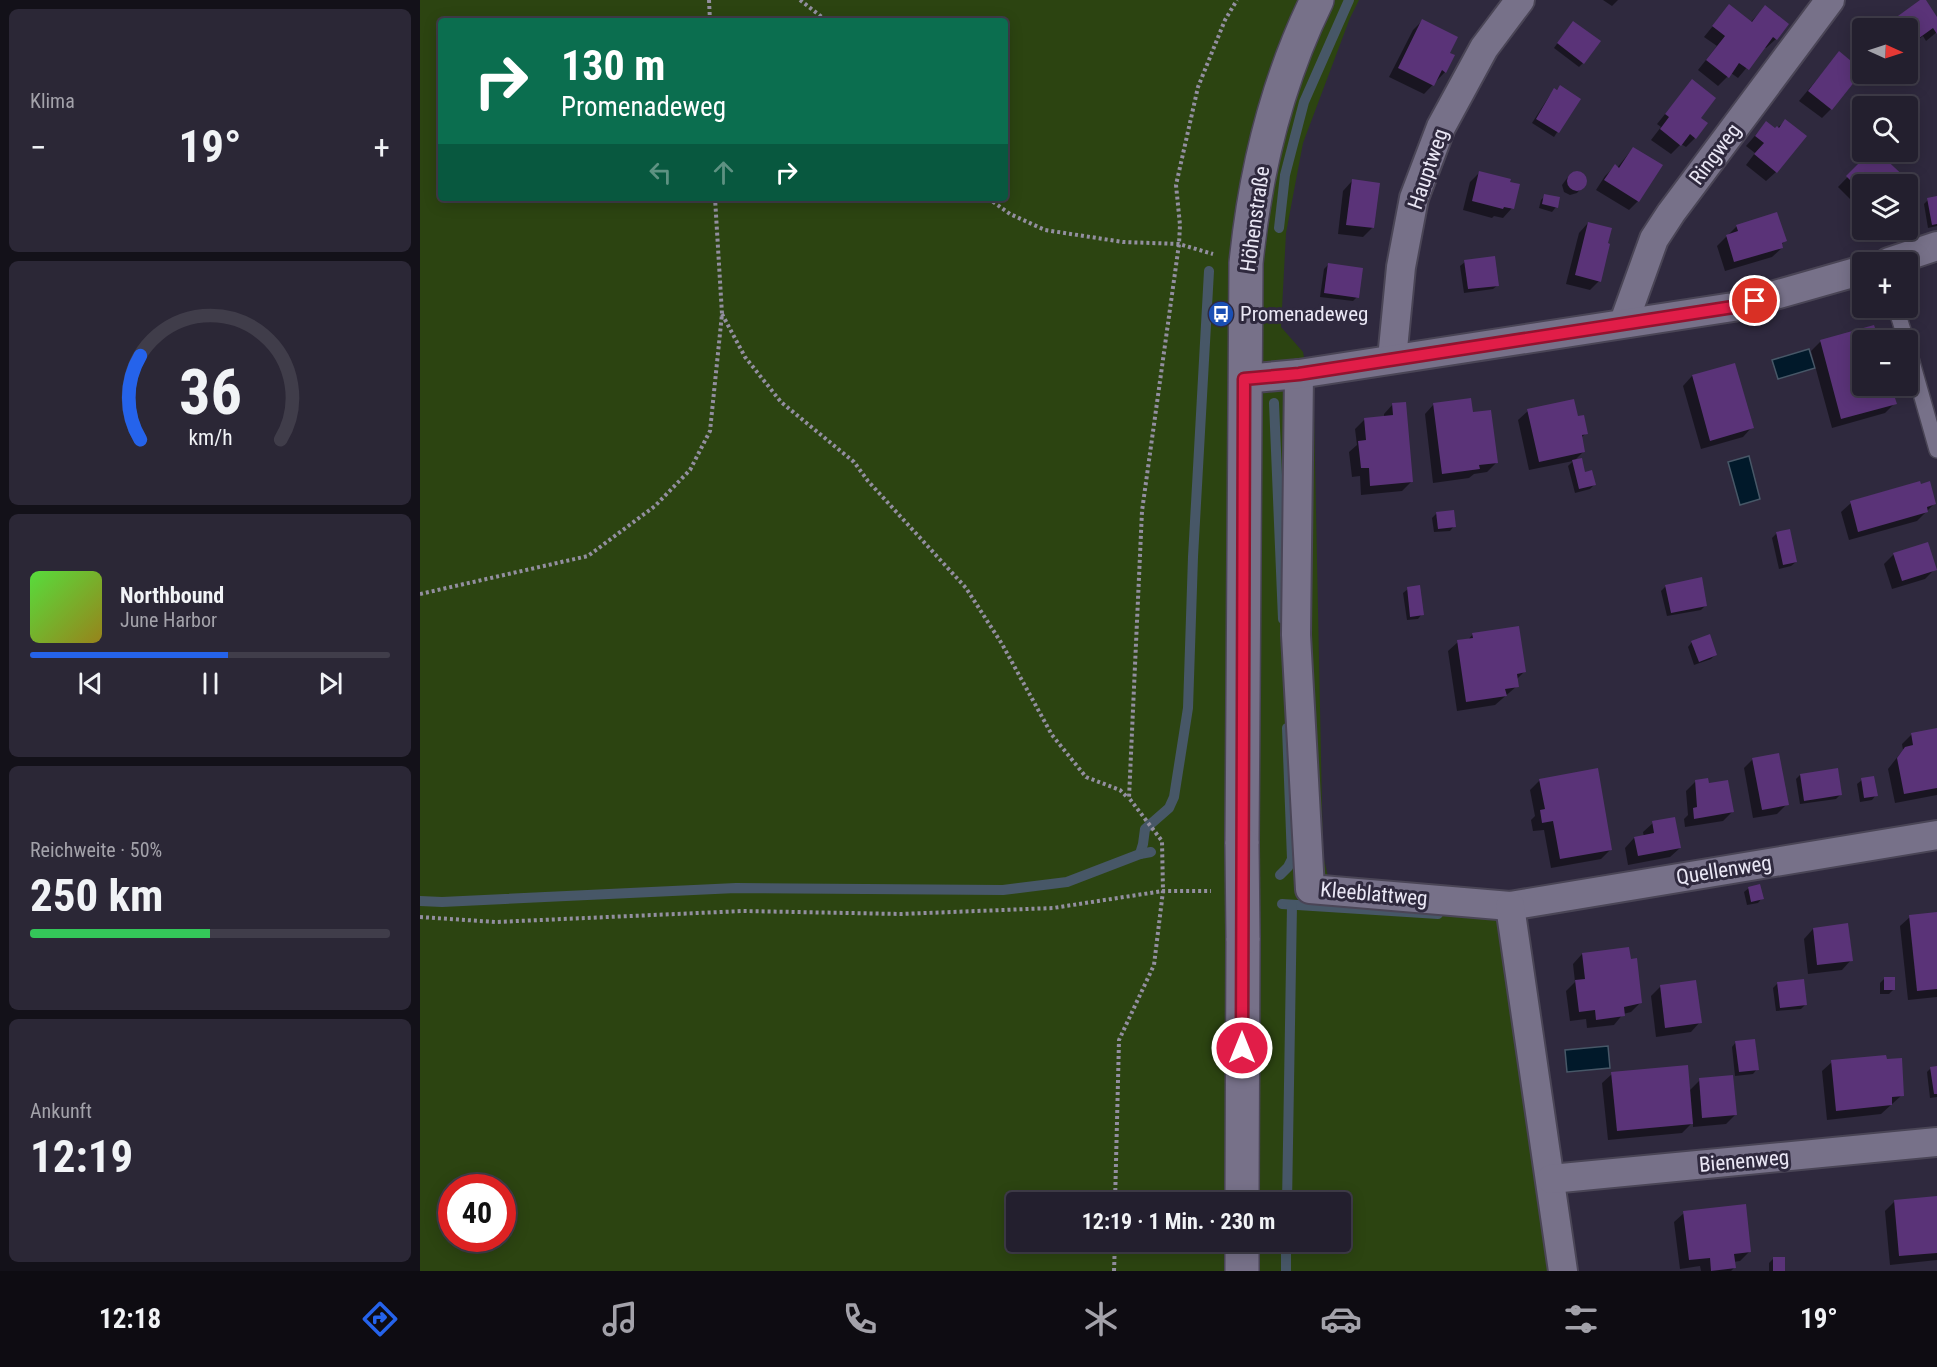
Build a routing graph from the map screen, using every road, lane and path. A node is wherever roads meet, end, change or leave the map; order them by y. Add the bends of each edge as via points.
1 (710, 0) edge
2 (800, 0) edge
3 (1237, 0) edge
4 (1317, 0) edge
5 (1520, 0) edge
6 (1830, 0) edge
7 (710, 18) edge
8 (823, 18) edge
9 (715, 201) edge
10 (992, 201) edge
11 (1179, 244) junction
12 (1937, 246) edge
13 (1918, 252) edge
14 (1246, 263) junction
15 (1852, 273) edge
16 (722, 314) junction
17 (1624, 322) junction
18 (1392, 359) junction
19 (1299, 374) junction
20 (1244, 379) junction
21 (1918, 383) edge
22 (1937, 450) edge
23 (420, 594) edge
24 (1129, 798) junction
25 (1937, 835) edge
26 (1222, 890) dead end
27 (1162, 891) junction
28 (1510, 906) junction
29 (420, 917) edge
30 (1937, 1142) edge
31 (1551, 1179) junction
32 (1115, 1192) edge
33 (1242, 1192) edge
34 (1115, 1252) edge
35 (1242, 1252) edge
36 (1114, 1271) edge
37 (1242, 1271) edge
38 (1563, 1271) edge

1 - 7 path
2 - 8 path
3 - 11 path via 1198,87 1176,185
4 - 14 street, Höhenstraße via 1282,85 1255,193
5 - 18 street, Hauptweg via 1484,48 1446,117 1414,198 1401,267
6 - 17 street, Ringweg via 1654,239
9 - 16 path
10 - 11 path via 1045,230 1123,242
11 - 14 path
11 - 24 path via 1142,511
12 - 13 street
14 - 20 street, Höhenstraße
15 - 17 street via 1733,307
16 - 23 path via 710,431 690,470 655,506 588,556
16 - 24 path via 745,357 781,402 854,462 966,588 1052,735 1086,777 1120,790
17 - 18 street
18 - 19 street
19 - 20 street
19 - 28 street, Kleeblattweg via 1296,634 1310,889
20 - 33 street, Höhenstraße, bridge
21 - 22 lane
24 - 27 path via 1162,841
25 - 28 street, Quellenweg
26 - 27 path
27 - 29 path via 1053,908 901,914 742,911 496,922
27 - 32 path via 1154,965 1119,1040
28 - 31 street
30 - 31 street, Bienenweg
31 - 38 street
34 - 36 path
35 - 37 street

